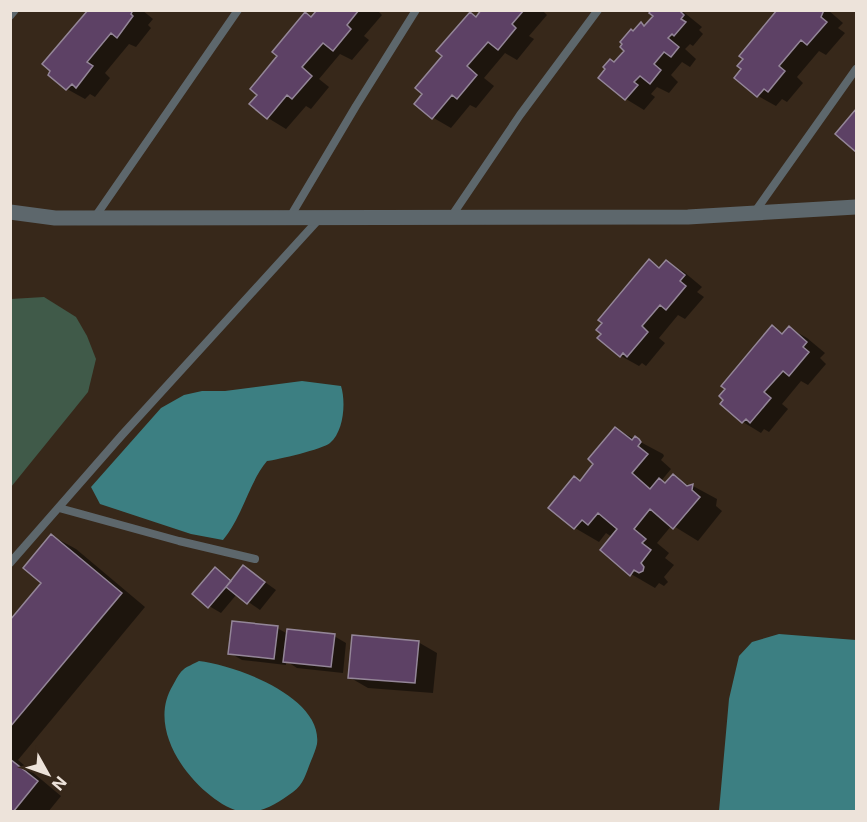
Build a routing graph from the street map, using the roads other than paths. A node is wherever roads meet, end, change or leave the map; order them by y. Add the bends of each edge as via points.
1 (15, 10) edge
2 (238, 10) edge
3 (416, 10) edge
4 (598, 10) edge
5 (10, 16) edge
6 (856, 69) edge
7 (856, 207) edge
8 (11, 212) edge
9 (753, 213) junction
10 (95, 217) junction
11 (290, 217) junction
12 (320, 217) junction
13 (451, 217) junction
14 (59, 508) junction
15 (255, 559) dead end
16 (10, 562) edge

1 - 5 lane
2 - 10 lane
3 - 11 lane
4 - 13 lane
6 - 9 lane
7 - 9 street
8 - 10 street via 55,218
9 - 13 street via 688,217
10 - 11 street
11 - 12 street
12 - 13 street
12 - 14 lane
14 - 15 lane
14 - 16 lane

